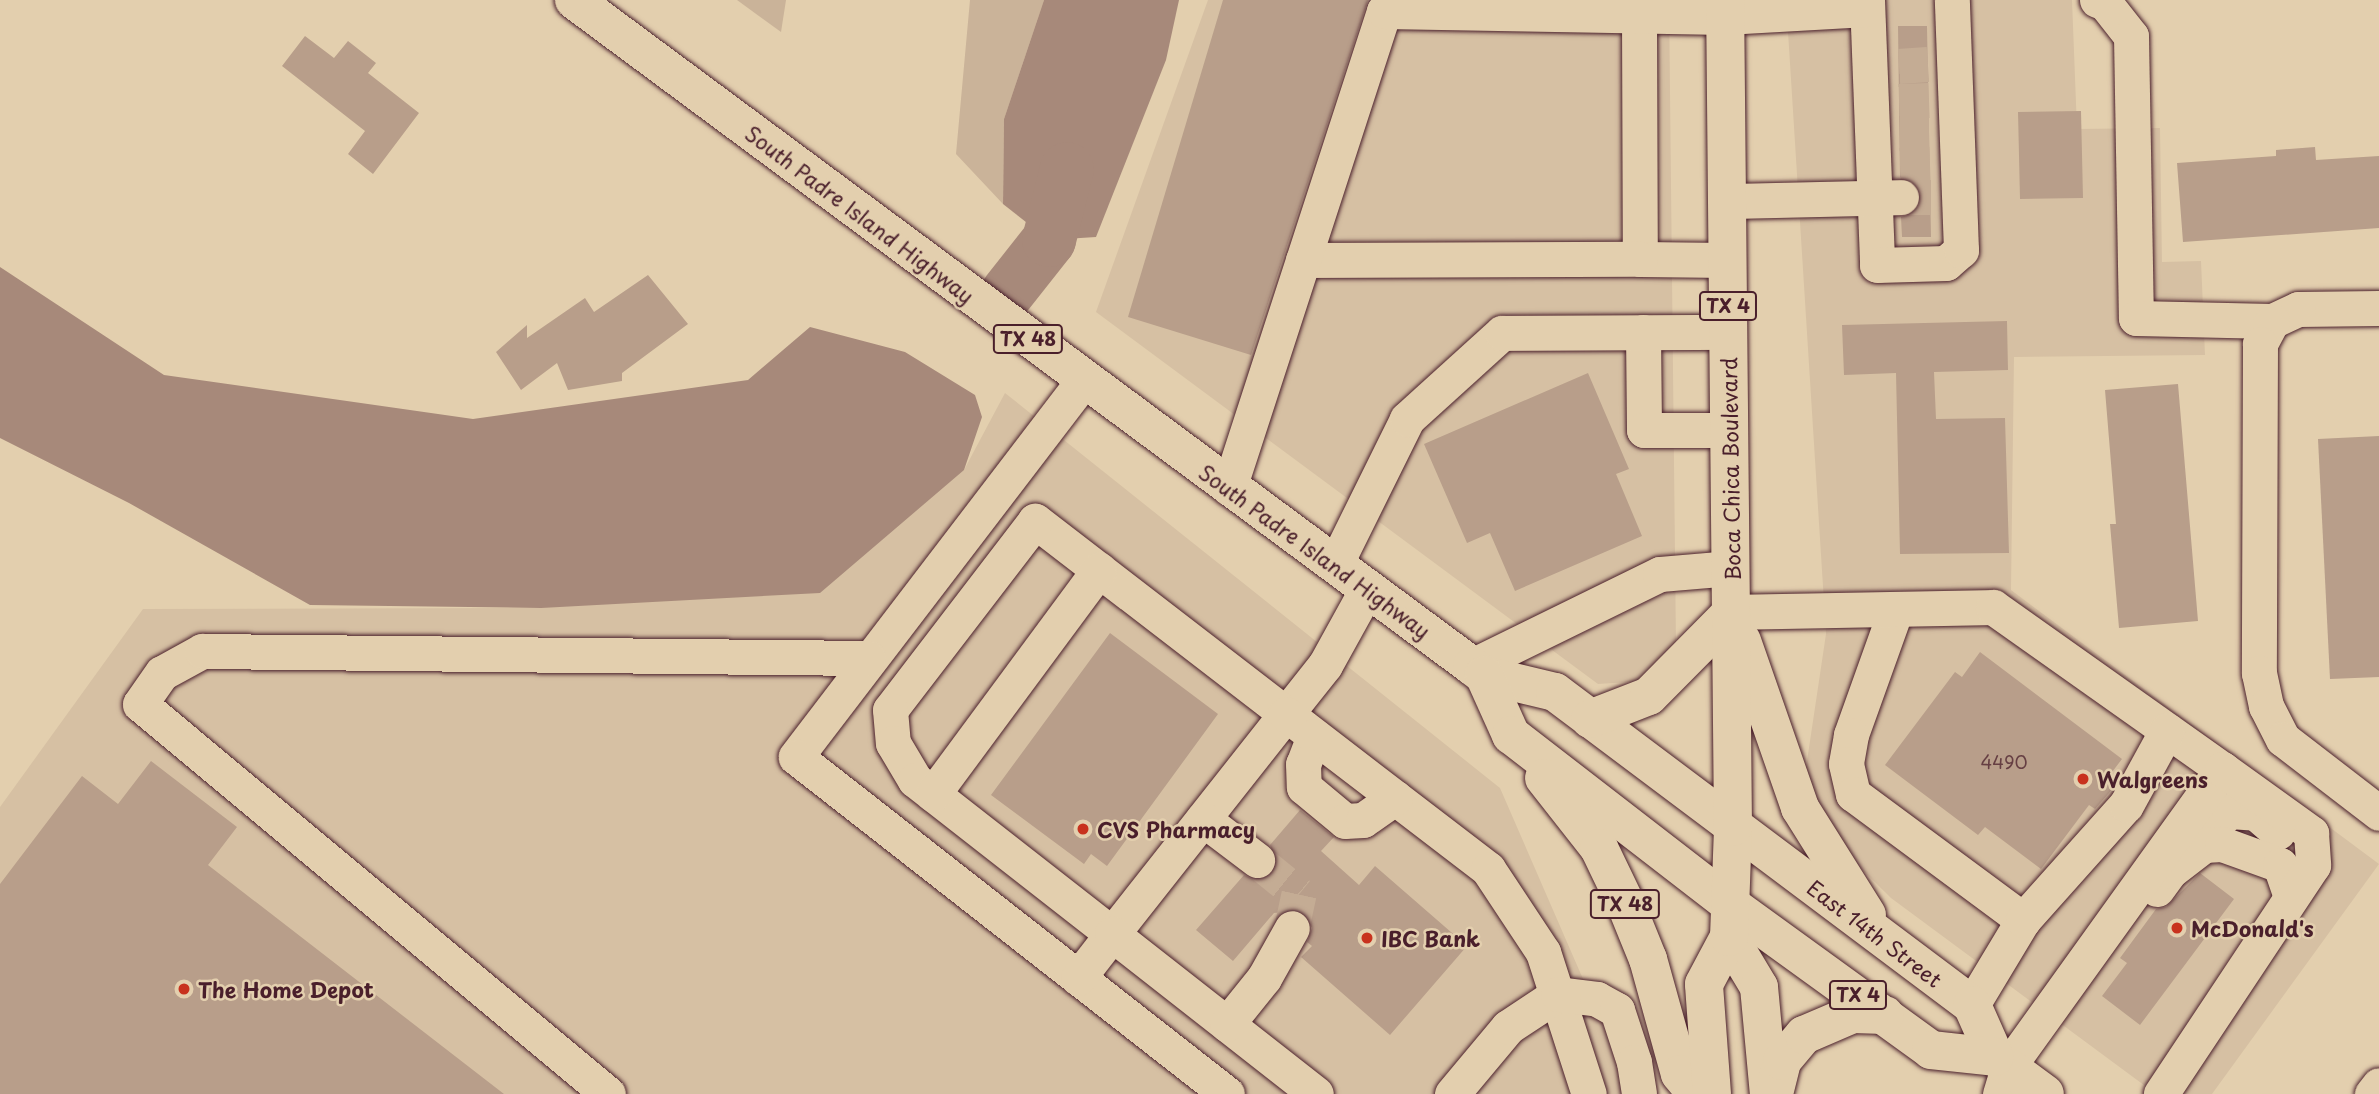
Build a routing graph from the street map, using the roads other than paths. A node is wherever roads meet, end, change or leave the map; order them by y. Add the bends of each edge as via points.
1 (575, 0) edge
2 (1952, 0) edge
3 (2097, 0) edge
4 (1867, 5) edge
5 (1725, 8) edge
6 (1639, 16) junction
7 (1913, 66) junction
8 (1915, 149) junction
9 (1727, 201) junction
10 (1640, 259) junction
11 (1303, 260) junction
12 (1728, 260) junction
13 (2379, 308) edge
14 (2272, 321) junction
15 (1643, 332) junction
16 (1728, 332) junction
17 (1083, 381) junction
18 (1730, 430) junction
19 (1229, 488) junction
20 (962, 538) junction
21 (1335, 565) junction
22 (1000, 567) junction
23 (1731, 568) junction
24 (1099, 570) junction
25 (1367, 589) junction
26 (1896, 609) junction
27 (1732, 612) junction
28 (860, 670) junction
29 (1478, 670) junction
30 (890, 710) junction
31 (1286, 714) junction
32 (1590, 719) junction
33 (2167, 730) junction
34 (1511, 735) junction
35 (1314, 736) junction
36 (2222, 769) junction
37 (933, 794) junction
38 (1395, 798) junction
39 (2379, 813) edge
40 (1203, 820) junction
41 (1732, 827) junction
42 (1257, 860) tunnel mouth
43 (2286, 881) junction
44 (2022, 920) junction
45 (1730, 921) junction
46 (1292, 928) tunnel mouth
47 (1112, 934) junction
48 (1885, 940) junction
49 (2084, 962) junction
50 (1078, 978) junction
51 (1558, 994) junction
52 (1972, 1005) junction
53 (1885, 1015) junction
54 (1227, 1024) junction
55 (1264, 1053) junction
56 (2001, 1072) edge
57 (2379, 1085) edge
58 (608, 1094) edge
59 (1228, 1094) edge
60 (1316, 1094) edge
61 (1452, 1094) edge
62 (1589, 1094) edge
63 (1639, 1094) edge
64 (1697, 1094) edge
65 (1712, 1094) edge
66 (1772, 1094) edge
67 (2045, 1094) edge
68 (2161, 1094) edge
69 (2372, 1094) edge

1 - 17 main road, South Padre Island Highway / TX 48
2 - 7 lane
3 - 14 lane via 2105,3 2131,36 2136,318
4 - 5 lane
4 - 7 lane
5 - 6 lane
5 - 9 main road, Boca Chica Boulevard / TX 4
6 - 10 lane
6 - 11 lane via 1384,11
7 - 8 lane
7 - 8 lane
8 - 9 lane
9 - 12 main road, Boca Chica Boulevard / TX 4
10 - 11 lane
10 - 12 lane
11 - 19 lane
12 - 16 main road, Boca Chica Boulevard / TX 4
13 - 14 lane via 2298,309
14 - 39 lane via 2260,344 2259,673 2266,706 2283,739
15 - 16 lane
15 - 18 lane via 1644,430
15 - 21 lane via 1502,333 1406,419
16 - 18 main road, Boca Chica Boulevard / TX 4
17 - 19 main road, South Padre Island Highway / TX 48
17 - 20 lane
18 - 23 main road, Boca Chica Boulevard / TX 4
19 - 21 main road, South Padre Island Highway / TX 48
20 - 22 lane
20 - 28 lane
21 - 25 main road, South Padre Island Highway / TX 48
22 - 24 lane via 1035,521
22 - 30 lane
23 - 27 main road, Boca Chica Boulevard / TX 4
23 - 29 lane via 1660,574
24 - 31 lane
24 - 37 lane
25 - 29 main road, South Padre Island Highway / TX 48
25 - 31 lane via 1325,665
26 - 27 lane
26 - 33 lane via 1993,607
26 - 44 lane via 1851,735 1846,764 1853,794
27 - 32 main road via 1650,696
27 - 41 main road, Boca Chica Boulevard / TX 4
27 - 48 main road, TX 4 via 1800,808
28 - 30 lane
28 - 50 lane via 796,757
28 - 58 lane via 202,651 162,673 140,704
29 - 32 main road, South Padre Island Highway / TX 48 via 1555,692
29 - 34 main road, South Padre Island Highway / TX 48
30 - 37 lane via 893,743 915,780
31 - 35 lane
31 - 40 lane
32 - 41 main road, South Padre Island Highway / TX 48
33 - 36 lane
33 - 44 lane via 2126,805
34 - 45 main road, South Padre Island Highway
34 - 64 main road, TX 48 via 1599,848 1648,959 1680,1074
35 - 38 lane
35 - 38 lane via 1303,764 1304,787 1345,821 1363,820
36 - 43 lane via 2311,834 2313,865
36 - 49 lane
37 - 47 lane
38 - 51 lane via 1488,869 1543,952
40 - 42 lane
40 - 47 lane
41 - 45 main road, Boca Chica Boulevard / TX 4
41 - 48 main road, East 14th Street
43 - 49 lane via 2222,844 2204,845 2170,871 2112,948
43 - 68 lane
44 - 52 lane
45 - 53 main road, TX 4
45 - 65 main road, Boca Chica Boulevard via 1704,984
45 - 66 main road via 1759,987
46 - 54 lane via 1264,978
47 - 50 lane
47 - 54 lane
48 - 52 main road, East 14th Street / TX 4
49 - 56 lane
50 - 59 lane
51 - 61 lane via 1508,1027
51 - 62 lane
51 - 63 lane via 1597,999 1617,1010
52 - 56 main road, East 14th Street / TX 4
53 - 56 main road, TX 4 via 1931,1050
53 - 66 main road via 1853,1014 1804,1035 1782,1061
54 - 55 lane
55 - 59 lane
55 - 60 lane
56 - 67 main road, East 14th Street / TX 4
57 - 69 lane

